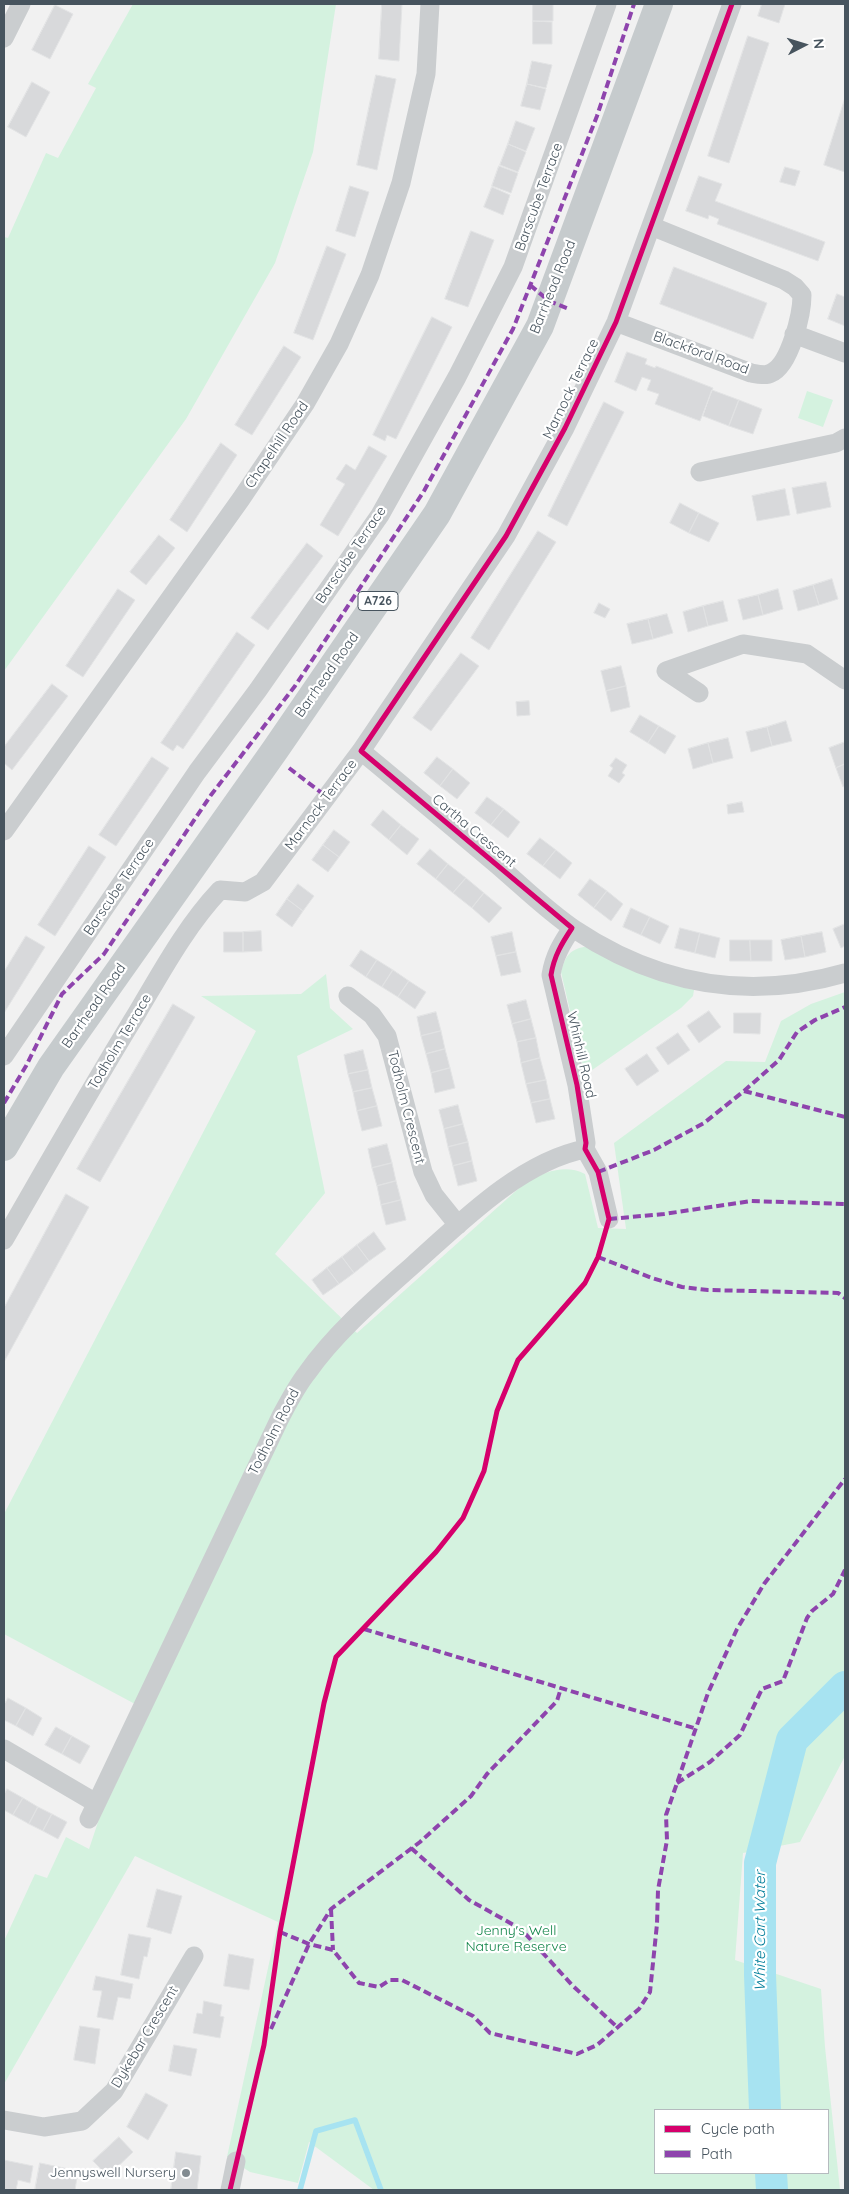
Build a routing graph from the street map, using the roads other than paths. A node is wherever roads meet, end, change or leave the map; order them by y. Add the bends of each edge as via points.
1 (430, 4) edge
2 (607, 4) edge
3 (659, 4) edge
4 (732, 4) edge
5 (13, 12) edge
6 (4, 38) edge
7 (651, 226) junction
8 (616, 322) junction
9 (794, 334) junction
10 (845, 353) edge
11 (845, 438) edge
12 (700, 472) dead end
13 (845, 680) edge
14 (700, 692) dead end
15 (361, 751) junction
16 (4, 831) edge
17 (264, 882) joint
18 (572, 928) junction
19 (845, 973) edge
20 (348, 996) dead end
21 (4, 1056) edge
22 (4, 1148) edge
23 (585, 1149) junction
24 (609, 1219) dead end
25 (458, 1225) junction
26 (4, 1240) edge
27 (4, 1749) edge
28 (194, 1956) dead end
29 (4, 2120) edge
30 (236, 2161) dead end
31 (230, 2190) edge

1 - 16 street, Chapelhill Road via 426,74 401,183 370,275 339,344 305,404 241,499
2 - 21 street, Barscube Terrace via 513,267 458,377 384,506
3 - 22 main road, Barrhead Road / A726 via 540,326 437,514 51,1067
4 - 7 street, Marnock Terrace
5 - 6 street
7 - 8 street, Marnock Terrace
7 - 9 street, Blackford Road via 795,287 802,295 802,306
8 - 9 street, Blackford Road via 760,374 771,373 779,366
8 - 15 street, Marnock Terrace via 566,428 506,536
9 - 10 street
11 - 12 street via 836,443
13 - 14 street via 807,654 743,644 666,671
15 - 17 street, Marnock Terrace
15 - 18 street, Cartha Crescent
17 - 26 street, Todholm Terrace via 245,892 220,890 205,906 124,1035
18 - 19 street, Cartha Crescent via 616,954 650,968 721,986 744,988 796,984
18 - 23 street, Whinhill Road via 553,961 551,975 577,1085
20 - 25 street, Todholm Crescent via 372,1015 387,1036 423,1172 434,1196
23 - 24 street, Whinhill Road via 598,1172
23 - 25 street, Todholm Road via 535,1168
25 - 27 street, Todholm Road via 327,1347 291,1396 92,1811
28 - 29 street, Dykebar Crescent via 114,2091 82,2121 44,2127
30 - 31 street

